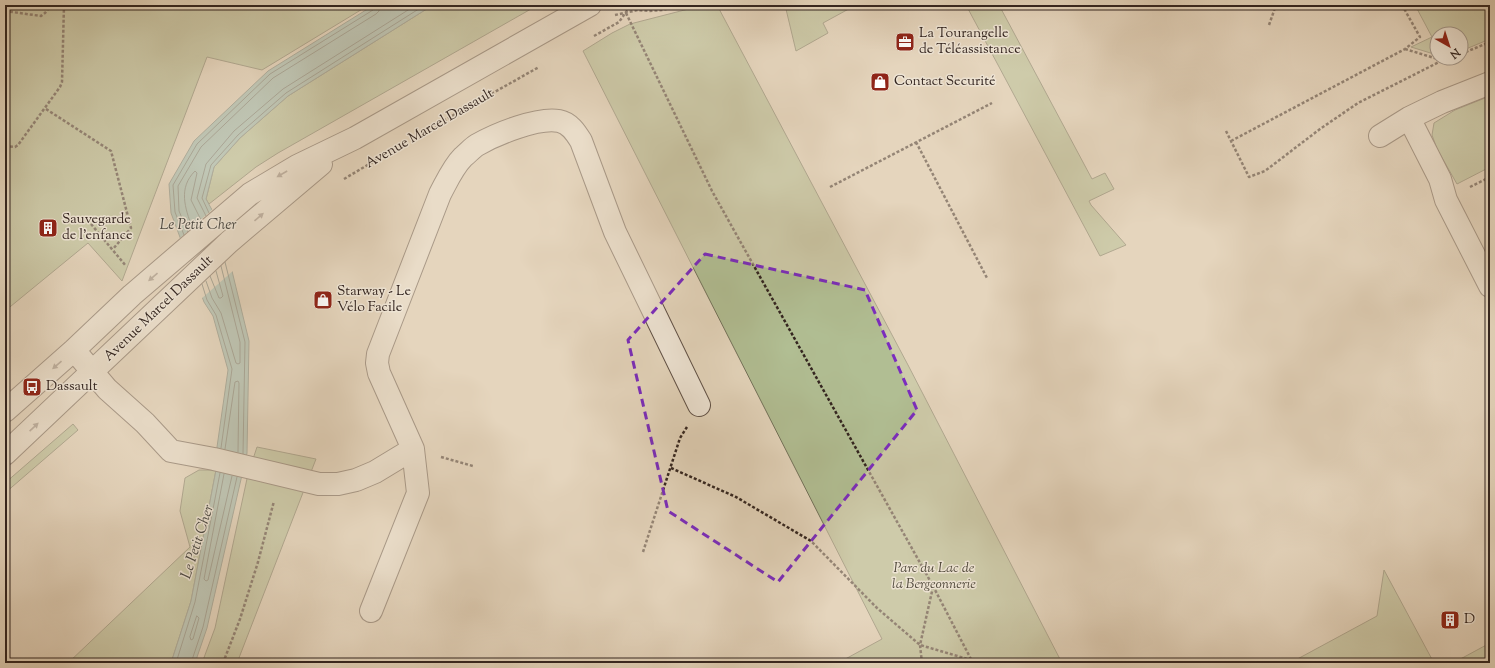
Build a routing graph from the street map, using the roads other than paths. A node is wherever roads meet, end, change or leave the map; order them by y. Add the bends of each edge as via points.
1 (590, 5) edge
2 (1490, 83) edge
3 (1409, 118) junction
4 (1380, 136) dead end
5 (355, 138) junction
6 (1490, 286) edge
7 (74, 350) junction
8 (93, 372) junction
9 (699, 405) road end
10 (5, 411) edge
11 (414, 449) junction
12 (5, 454) edge
13 (370, 611) dead end

1 - 5 street, Avenue Marcel Dassault
2 - 3 street
3 - 4 street
3 - 6 street via 1440,179 1446,200
5 -> 7 street, Avenue Marcel Dassault via 297,166 250,194 132,295
8 -> 5 street, Avenue Marcel Dassault via 229,242 307,175
7 - 8 street
7 -> 10 street, Avenue Marcel Dassault
8 - 11 street via 171,451 319,484 338,484 375,472
12 -> 8 street, Avenue Marcel Dassault
9 - 11 street via 615,232 581,141 567,123 541,121 521,126 477,145 462,158 440,194 377,363 379,373
11 - 13 street via 418,493

